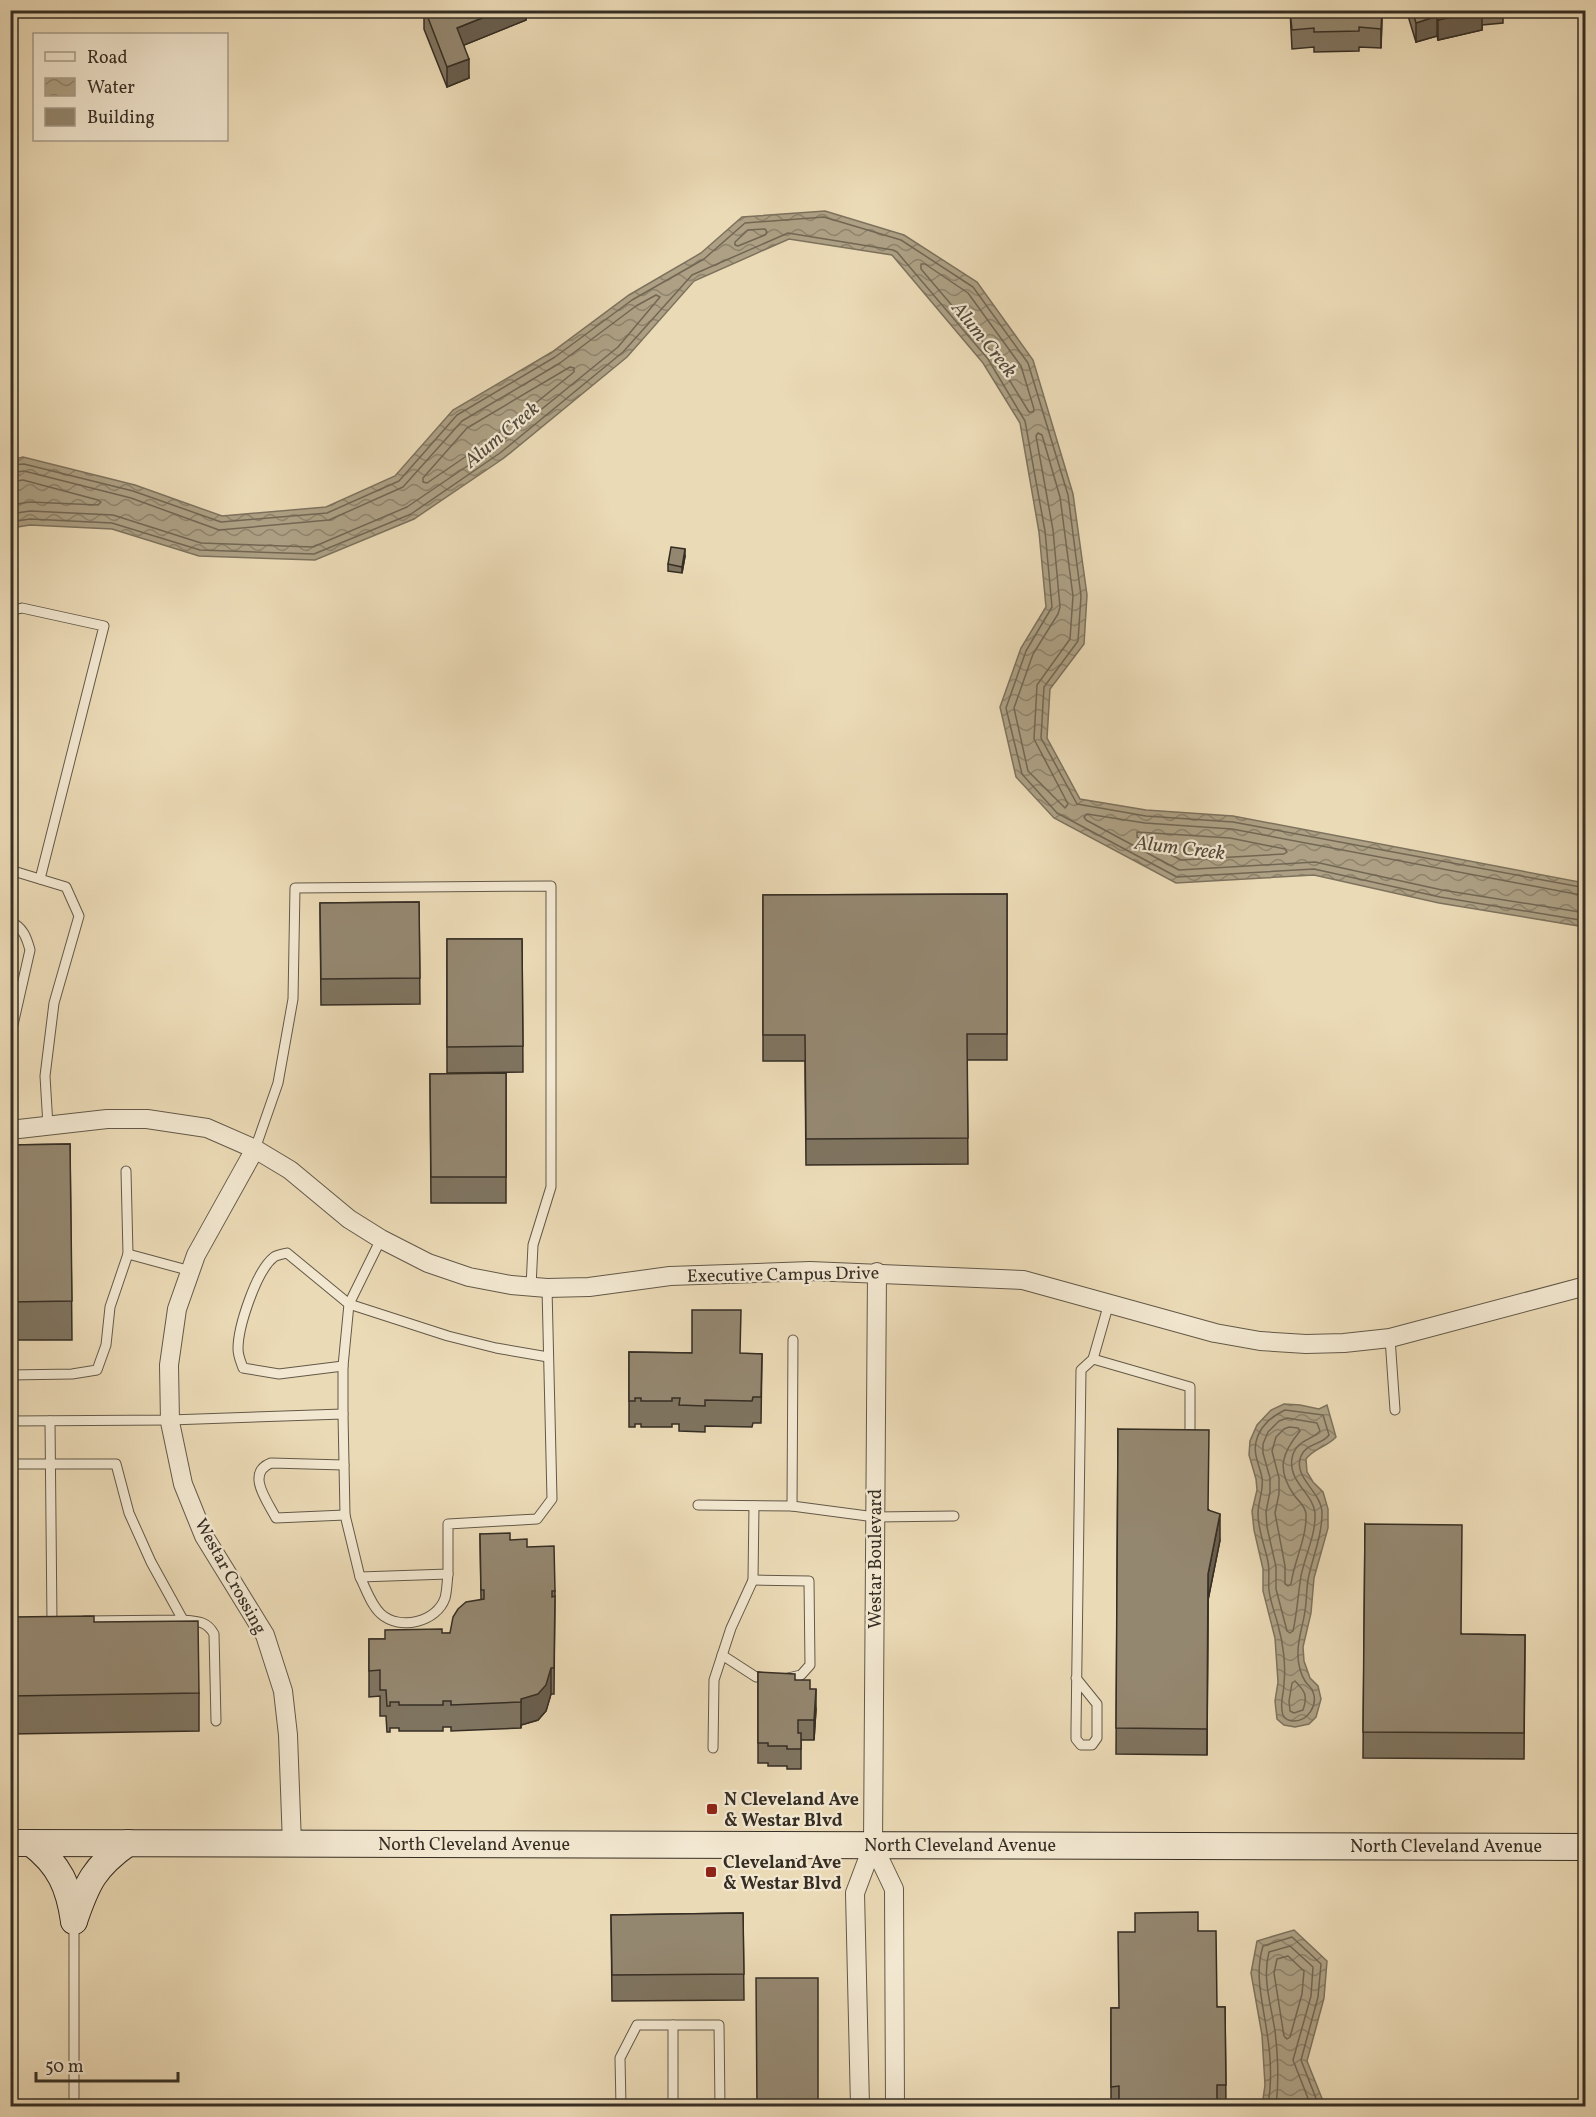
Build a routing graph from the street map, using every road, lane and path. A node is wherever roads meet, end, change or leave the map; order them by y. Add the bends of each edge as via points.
1 (10, 610) edge
2 (10, 870) edge
3 (40, 879) junction
4 (10, 922) edge
5 (10, 1038) edge
6 (48, 1126) junction
7 (10, 1130) edge
8 (255, 1149) junction
9 (126, 1171) dead end
10 (381, 1239) junction
11 (128, 1254) junction
12 (191, 1271) junction
13 (877, 1272) junction
14 (1586, 1286) edge
15 (539, 1288) junction
16 (1109, 1303) junction
17 (349, 1304) junction
18 (1390, 1338) junction
19 (793, 1340) dead end
20 (548, 1357) junction
21 (1093, 1359) junction
22 (343, 1366) junction
23 (10, 1375) edge
24 (1395, 1410) dead end
25 (343, 1414) junction
26 (170, 1420) junction
27 (10, 1421) edge
28 (50, 1421) junction
29 (1190, 1436) edge
30 (50, 1463) junction
31 (10, 1464) edge
32 (344, 1465) junction
33 (698, 1505) dead end
34 (754, 1506) junction
35 (792, 1506) junction
36 (345, 1515) junction
37 (954, 1516) dead end
38 (875, 1517) junction
39 (448, 1574) junction
40 (360, 1577) junction
41 (753, 1580) junction
42 (183, 1620) junction
43 (76, 1621) edge
44 (42, 1622) edge
45 (52, 1622) junction
46 (64, 1622) edge
47 (722, 1655) junction
48 (756, 1677) edge
49 (784, 1678) edge
50 (1076, 1678) junction
51 (216, 1721) dead end
52 (713, 1748) dead end
53 (21, 1843) edge
54 (128, 1844) junction
55 (292, 1844) junction
56 (873, 1845) junction
57 (1586, 1847) edge
58 (74, 1921) junction
59 (673, 2025) junction
60 (74, 2106) edge
61 (621, 2106) edge
62 (674, 2106) edge
63 (720, 2106) edge
64 (860, 2106) edge
65 (895, 2106) edge

1 - 3 lane via 22,608 104,626
2 - 3 lane
3 - 6 lane via 66,887 79,916 54,1003 45,1076
4 - 5 lane via 27,937 30,950
6 - 7 street, Executive Campus Drive
6 - 8 street, Executive Campus Drive via 147,1119 207,1128
8 - 10 street, Executive Campus Drive via 290,1170 349,1219
8 - 12 street, Westar Crossing via 196,1255
8 - 15 lane via 278,1083 293,999 295,888 551,886 551,1187 533,1245
9 - 11 lane
10 - 15 street, Executive Campus Drive via 428,1263 469,1277
10 - 17 lane
11 - 12 lane
11 - 23 lane via 110,1307 97,1370
12 - 26 street, Westar Crossing via 177,1309 169,1365
13 - 15 street, Executive Campus Drive via 670,1276 589,1287
13 - 16 street, Executive Campus Drive via 1023,1280
13 - 38 street, Westar Boulevard
14 - 18 street, Executive Campus Drive
15 - 20 lane
16 - 18 street, Executive Campus Drive via 1215,1333 1260,1341 1306,1344
16 - 21 lane
17 - 20 lane via 448,1336
17 - 22 lane
17 - 22 lane via 287,1253 274,1256 251,1296 238,1344 243,1368 256,1371 279,1374
18 - 24 lane
19 - 35 lane
20 - 39 lane via 552,1499 537,1519 448,1524
21 - 29 lane via 1190,1387
21 - 50 lane via 1082,1370
22 - 25 lane
25 - 26 lane
25 - 32 lane
26 - 28 lane
26 - 55 street, Westar Crossing via 183,1484 204,1536 265,1635 283,1691
27 - 28 lane
28 - 30 lane
30 - 31 lane
30 - 42 lane via 116,1464 129,1513
30 - 45 lane
32 - 36 lane
32 - 36 lane via 271,1463 263,1466 258,1483 276,1518
33 - 34 lane
34 - 35 lane
34 - 41 lane
35 - 38 lane
36 - 40 lane
37 - 38 lane
38 - 56 street, Westar Boulevard
39 - 40 lane
39 - 40 lane via 444,1599 436,1611 409,1623 382,1615
41 - 47 lane
41 - 49 lane via 810,1581 810,1665 801,1675
42 - 43 lane
42 - 51 lane via 210,1626 214,1634
44 - 45 lane
45 - 46 lane
47 - 48 lane
47 - 52 lane via 714,1680
50 - 50 lane via 1076,1739 1081,1745 1092,1745 1097,1738 1097,1704
53 - 54 main road, North Cleveland Avenue
53 - 58 main road via 43,1852 61,1875
54 - 55 main road, North Cleveland Avenue
54 - 58 main road via 108,1857 92,1876
55 - 56 main road, North Cleveland Avenue
56 - 57 main road, North Cleveland Avenue
56 - 64 street, Westar Boulevard via 855,1893
56 - 65 street, Westar Boulevard via 894,1889
58 - 60 lane
59 - 61 lane via 637,2025 620,2058
59 - 62 lane
59 - 63 lane via 719,2025

